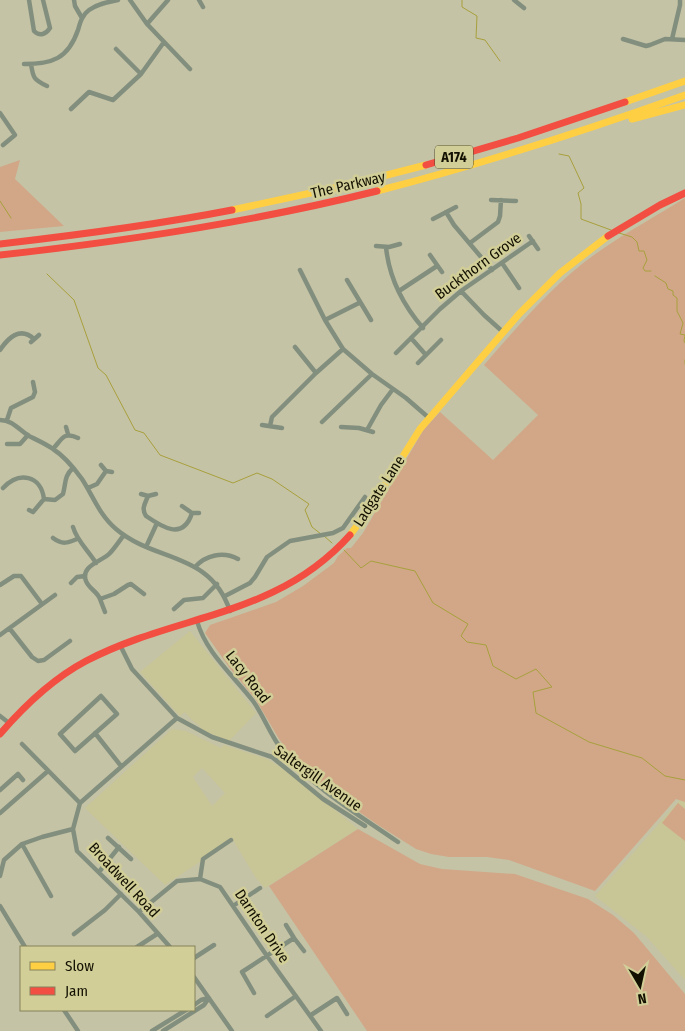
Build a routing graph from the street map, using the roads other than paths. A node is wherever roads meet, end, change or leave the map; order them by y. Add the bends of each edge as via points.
1 (29, 0) edge
2 (43, 0) edge
3 (74, 0) edge
4 (118, 0) edge
5 (130, 0) edge
6 (168, 0) edge
7 (199, 0) edge
8 (514, 0) edge
9 (680, 0) edge
10 (107, 1) edge
11 (203, 7) dead end
12 (524, 8) dead end
13 (82, 18) junction
14 (147, 24) junction
15 (672, 39) junction
16 (623, 40) dead end
17 (685, 40) edge
18 (164, 42) junction
19 (116, 49) dead end
20 (24, 64) dead end
21 (31, 64) junction
22 (190, 69) dead end
23 (141, 74) junction
24 (685, 77) edge
25 (685, 81) edge
26 (47, 86) dead end
27 (648, 94) junction
28 (685, 95) edge
29 (685, 105) edge
30 (71, 109) dead end
31 (0, 113) edge
32 (564, 137) junction
33 (2, 145) dead end
34 (685, 193) edge
35 (491, 200) dead end
36 (501, 200) junction
37 (516, 201) dead end
38 (456, 207) dead end
39 (446, 212) junction
40 (433, 219) dead end
41 (529, 236) dead end
42 (533, 242) junction
43 (470, 243) junction
44 (0, 244) edge
45 (400, 244) dead end
46 (376, 246) dead end
47 (386, 247) junction
48 (538, 249) dead end
49 (0, 255) edge
50 (430, 255) dead end
51 (502, 263) junction
52 (437, 266) junction
53 (300, 270) dead end
54 (492, 270) junction
55 (442, 272) dead end
56 (347, 280) dead end
57 (519, 288) dead end
58 (399, 291) junction
59 (461, 291) junction
60 (359, 303) junction
61 (326, 320) junction
62 (370, 320) dead end
63 (423, 328) junction
64 (503, 332) junction
65 (39, 335) dead end
66 (411, 338) junction
67 (441, 340) dead end
68 (295, 347) dead end
69 (0, 349) edge
70 (343, 349) junction
71 (396, 353) dead end
72 (426, 355) junction
73 (418, 363) dead end
74 (316, 373) junction
75 (372, 374) junction
76 (33, 382) dead end
77 (393, 389) junction
78 (35, 394) junction
79 (40, 397) dead end
80 (429, 418) junction
81 (0, 420) edge
82 (7, 420) junction
83 (322, 422) dead end
84 (262, 425) dead end
85 (270, 426) junction
86 (66, 427) dead end
87 (340, 427) dead end
88 (282, 428) dead end
89 (367, 430) junction
90 (373, 432) dead end
91 (68, 434) junction
92 (28, 435) junction
93 (78, 438) dead end
94 (8, 444) dead end
95 (53, 449) junction
96 (101, 465) dead end
97 (73, 468) junction
98 (5, 476) dead end
99 (9, 481) junction
100 (4, 488) dead end
101 (88, 488) junction
102 (141, 494) dead end
103 (156, 494) dead end
104 (148, 496) junction
105 (364, 497) dead end
106 (44, 499) junction
107 (182, 506) dead end
108 (192, 512) junction
109 (199, 513) dead end
110 (35, 518) dead end
111 (157, 523) junction
112 (73, 527) dead end
113 (124, 535) junction
114 (53, 538) dead end
115 (77, 539) junction
116 (146, 547) junction
117 (232, 549) dead end
118 (230, 555) junction
119 (238, 559) dead end
120 (96, 562) junction
121 (195, 567) junction
122 (85, 576) junction
123 (71, 583) dead end
124 (217, 584) junction
125 (0, 585) edge
126 (55, 594) dead end
127 (144, 594) dead end
128 (225, 596) junction
129 (100, 599) junction
130 (42, 604) junction
131 (174, 609) dead end
132 (230, 611) junction
133 (105, 612) dead end
134 (197, 620) junction
135 (10, 629) junction
136 (0, 635) edge
137 (70, 641) dead end
138 (120, 645) junction
139 (0, 716) edge
140 (177, 718) junction
141 (9, 723) junction
142 (0, 734) edge
143 (95, 734) junction
144 (22, 744) dead end
145 (121, 766) junction
146 (48, 770) junction
147 (24, 780) dead end
148 (0, 790) edge
149 (80, 803) junction
150 (0, 813) edge
151 (365, 826) dead end
152 (73, 829) junction
153 (108, 838) dead end
154 (231, 840) dead end
155 (398, 842) dead end
156 (22, 844) junction
157 (119, 847) junction
158 (2, 859) edge
159 (131, 859) dead end
160 (99, 872) junction
161 (0, 876) edge
162 (200, 879) junction
163 (260, 888) dead end
164 (121, 894) junction
165 (51, 896) dead end
166 (0, 906) edge
167 (233, 906) junction
168 (139, 912) junction
169 (286, 925) dead end
170 (74, 934) dead end
171 (157, 934) junction
172 (294, 938) junction
173 (214, 945) dead end
174 (24, 946) edge
175 (139, 946) edge
176 (169, 946) edge
177 (304, 951) dead end
178 (267, 956) junction
179 (195, 957) edge
180 (195, 978) edge
181 (254, 993) dead end
182 (296, 996) junction
183 (209, 998) junction
184 (195, 1003) edge
185 (65, 1011) edge
186 (184, 1011) edge
187 (195, 1011) edge
188 (195, 1011) edge
189 (347, 1014) dead end
190 (310, 1015) junction
191 (266, 1016) dead end
192 (78, 1031) edge
193 (152, 1031) edge
194 (163, 1031) edge
195 (232, 1031) edge
196 (321, 1031) edge

1 - 2 street via 34,31 42,35 50,28
3 - 13 street
4 - 10 street
5 - 14 street
6 - 14 street
7 - 11 street
8 - 12 street
9 - 15 street
10 - 13 street
13 - 21 street via 74,42 64,54 52,62
14 - 18 street
15 - 16 street via 650,46
15 - 17 street
18 - 22 street
18 - 23 street
19 - 23 street
20 - 21 street
21 - 26 street via 33,76
23 - 30 street via 112,100 89,92
24 - 27 main road
25 - 27 main road, The Parkway / A174
27 - 44 main road, The Parkway / A174 via 535,133 360,183 250,208 133,229
28 - 32 main road, The Parkway / A174
29 - 32 main road, A174 via 593,132
31 - 33 street via 15,135
32 - 49 main road, The Parkway / A174 via 430,178 255,219 146,237
34 - 64 main road, Ladgate Lane via 607,236 560,273
35 - 36 street
36 - 37 street
36 - 43 street via 498,222
38 - 39 street
39 - 40 street
39 - 43 street
41 - 42 street
42 - 48 street
42 - 51 street, Buckthorn Grove
43 - 54 street
45 - 47 street
46 - 47 street
47 - 58 street via 391,275
50 - 52 street
51 - 54 street, Buckthorn Grove
51 - 57 street
52 - 55 street
52 - 58 street
53 - 61 street
54 - 59 street, Buckthorn Grove
56 - 60 street
58 - 63 street
59 - 63 street, Buckthorn Grove
59 - 64 street
60 - 61 street
60 - 62 street
61 - 70 street
63 - 66 street, Buckthorn Grove
64 - 80 main road, Ladgate Lane
65 - 69 street via 33,341 25,334 17,334
66 - 71 street, Buckthorn Grove
66 - 72 street
67 - 72 street
68 - 74 street
70 - 74 street
70 - 75 street
72 - 73 street
74 - 85 street via 272,417
75 - 77 street
75 - 83 street
76 - 78 street
77 - 80 street
77 - 89 street
78 - 79 street
78 - 82 street via 30,400 11,408
80 - 132 main road, Ladgate Lane via 407,447 363,519 330,555 288,585
81 - 82 street
82 - 92 street
84 - 85 street
85 - 88 street
86 - 91 street
87 - 89 street
89 - 90 street
91 - 93 street
91 - 95 street
92 - 94 street via 14,447
92 - 95 street
95 - 97 street
96 - 101 street via 109,471 97,484
97 - 101 street
97 - 106 street via 67,473 61,497
98 - 99 street
99 - 100 street
99 - 106 street via 23,477 35,481
101 - 113 street via 109,522
102 - 104 street
103 - 104 street
104 - 111 street via 143,506 144,513
105 - 128 street via 343,528 290,541 267,557 250,582
106 - 110 street via 31,511
107 - 108 street
108 - 109 street
108 - 111 street via 187,523 179,529 167,529
111 - 116 street
112 - 115 street
113 - 116 street
113 - 120 street via 110,553
114 - 115 street via 65,543
115 - 120 street
116 - 121 street
117 - 118 street
118 - 119 street
118 - 121 street via 202,559
120 - 122 street
121 - 124 street
122 - 123 street via 77,577
122 - 129 street
124 - 128 street
124 - 131 street via 203,598 184,600
125 - 130 street via 14,576 21,576
126 - 130 street
127 - 129 street via 132,584
128 - 132 street
129 - 133 street
130 - 135 street
132 - 134 main road, Ladgate Lane
134 - 138 main road, Ladgate Lane
134 - 155 street, Lacy Road via 207,644 254,702 286,755 322,789
135 - 136 street
135 - 137 street via 38,661
138 - 140 street, Saltergill Avenue via 132,669
138 - 141 main road, Ladgate Lane via 58,677
139 - 141 street
140 - 145 street
140 - 151 street, Saltergill Avenue via 212,737 272,757 323,799
141 - 142 main road, Ladgate Lane
143 - 143 street via 117,714 100,696 60,734 75,751
143 - 145 street
144 - 146 street
145 - 149 street
146 - 149 street
146 - 150 street
147 - 148 street via 18,774
149 - 152 street
152 - 156 street
152 - 160 street, Broadwell Road via 77,850
153 - 157 street
154 - 162 street via 203,859
156 - 158 street
156 - 165 street
157 - 159 street
157 - 160 street
158 - 161 street
160 - 164 street, Broadwell Road
162 - 167 street, Darnton Drive via 220,887
162 - 168 street via 178,880
163 - 167 street
164 - 168 street, Broadwell Road
164 - 170 street
166 - 174 street
167 - 178 street, Darnton Drive
168 - 171 street, Broadwell Road
169 - 172 street
171 - 175 street
171 - 176 street, Broadwell Road
172 - 177 street
172 - 178 street
173 - 179 street
178 - 181 street via 242,972
178 - 182 street, Darnton Drive
180 - 183 street
182 - 190 street, Darnton Drive
182 - 191 street
183 - 184 street
183 - 187 street
183 - 195 street
185 - 192 street
186 - 193 street
188 - 194 street
189 - 190 street via 336,998
190 - 196 street, Darnton Drive

